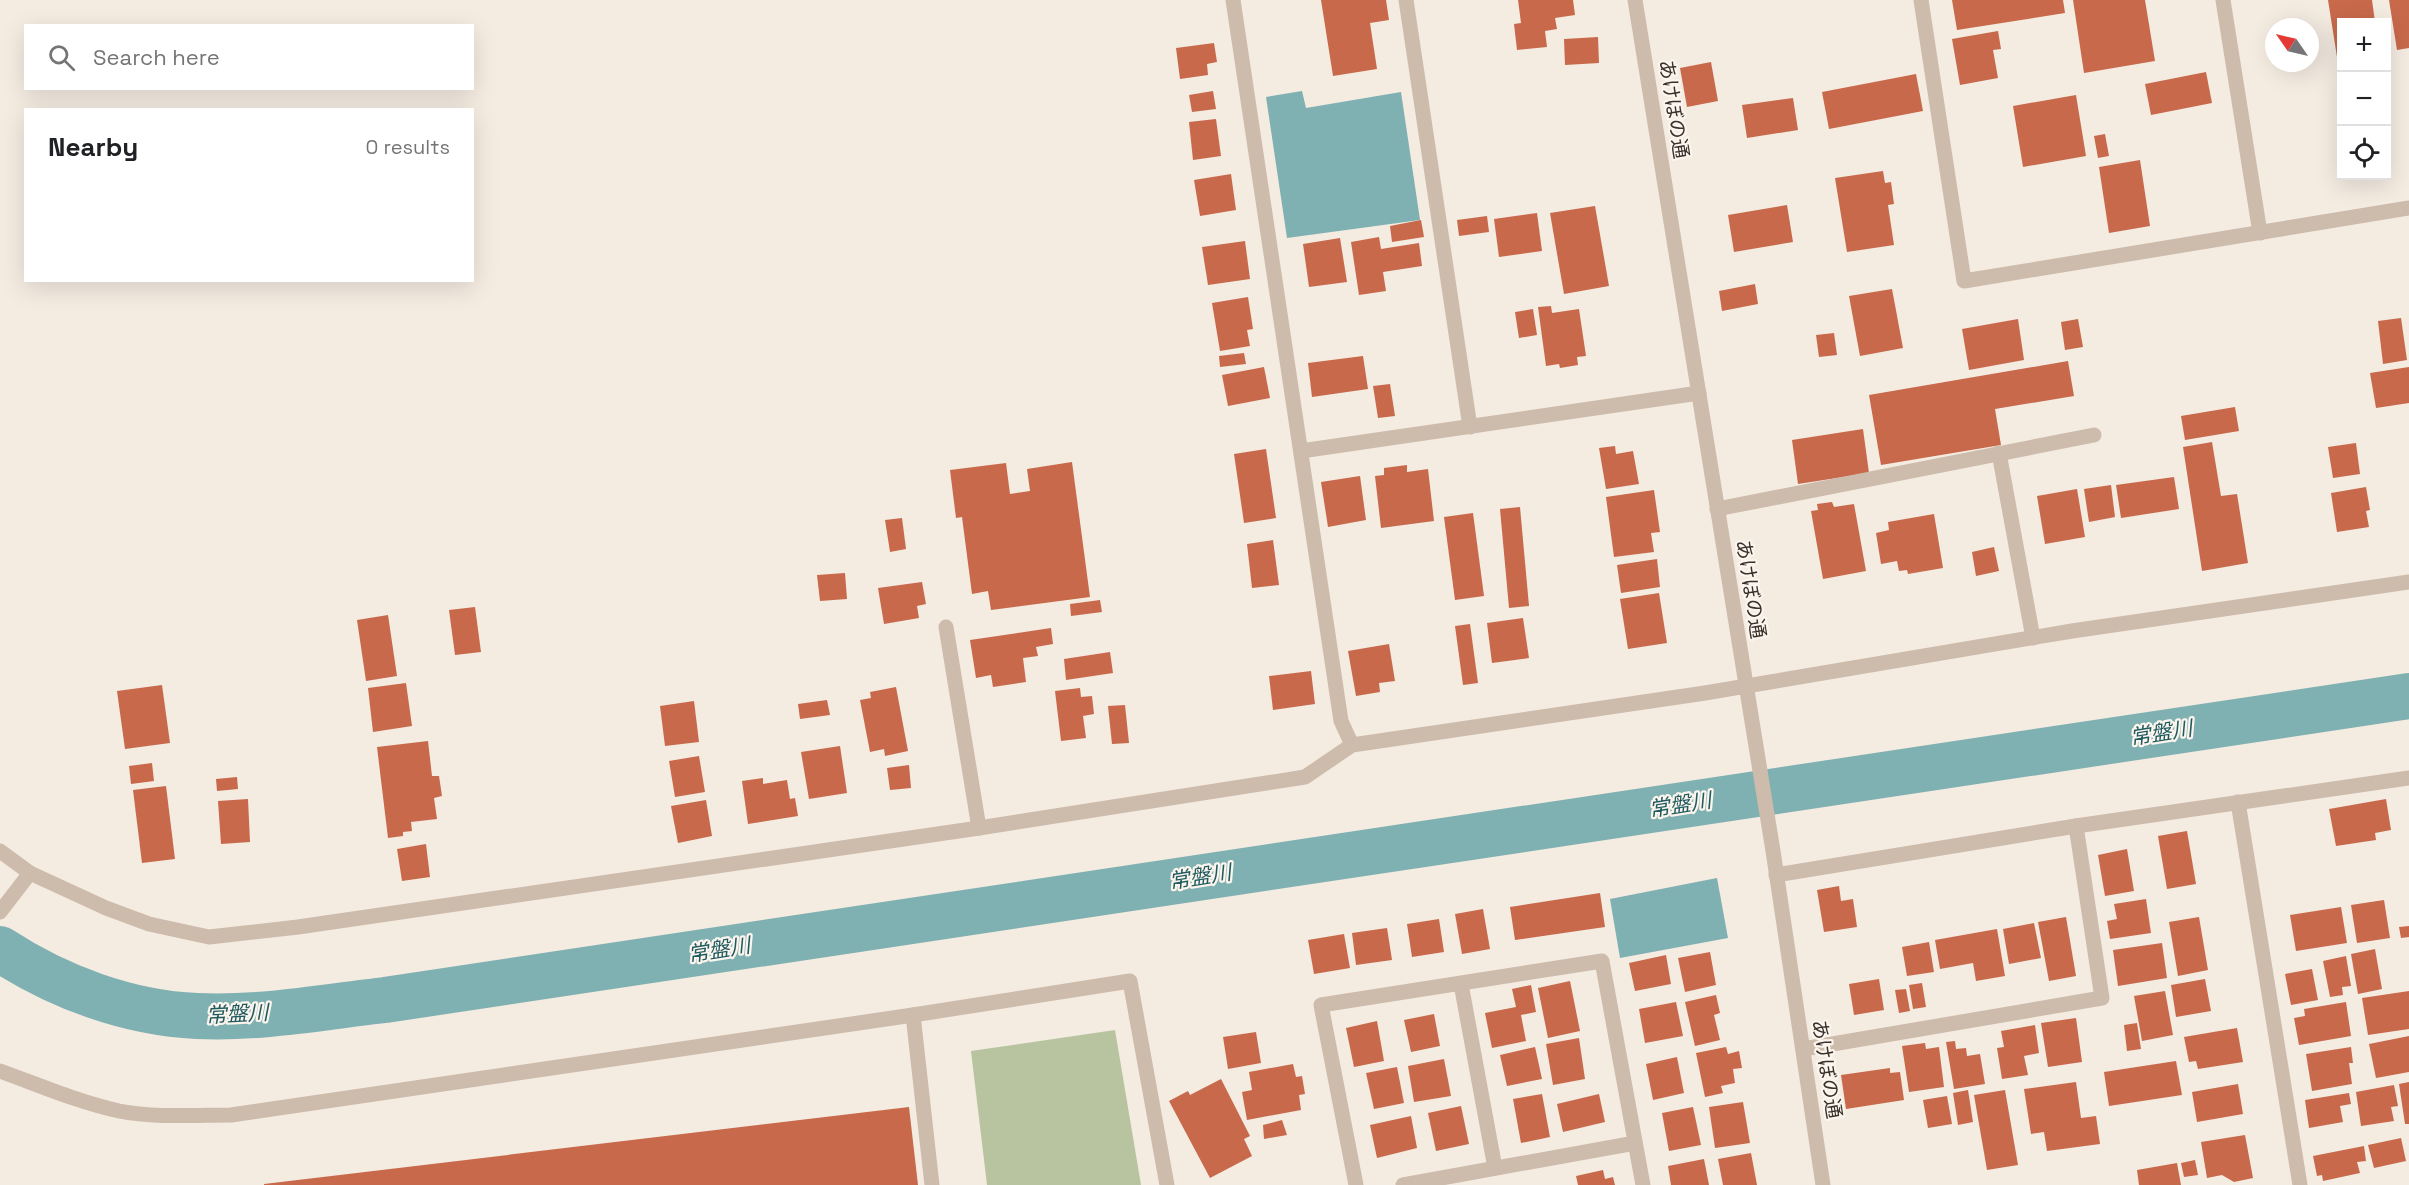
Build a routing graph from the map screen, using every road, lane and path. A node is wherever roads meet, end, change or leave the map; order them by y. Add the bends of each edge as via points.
1 (1233, 0) edge
2 (1406, 0) edge
3 (1635, 0) edge
4 (1921, 0) edge
5 (2223, 0) edge
6 (2409, 208) edge
7 (2260, 232) junction
8 (1699, 393) junction
9 (1470, 427) junction
10 (2094, 435) dead end
11 (1301, 451) junction
12 (1999, 453) junction
13 (1717, 509) junction
14 (2409, 582) edge
15 (946, 627) dead end
16 (2033, 638) junction
17 (1746, 687) junction
18 (1352, 745) junction
19 (2409, 778) edge
20 (2238, 802) junction
21 (2076, 826) junction
22 (979, 828) junction
23 (0, 851) edge
24 (30, 873) junction
25 (1776, 875) junction
26 (0, 912) edge
27 (1461, 984) junction
28 (913, 1015) junction
29 (1803, 1049) junction
30 (0, 1071) edge
31 (1635, 1143) junction
32 (1495, 1168) junction
33 (932, 1185) edge
34 (1167, 1185) edge
35 (1356, 1185) edge
36 (1403, 1185) edge
37 (1643, 1185) edge
38 (1823, 1185) edge
39 (2300, 1185) edge

1 - 11 street
2 - 9 street
3 - 8 street, あけぼの通
4 - 7 street via 1964,281
5 - 7 street
6 - 7 street
8 - 9 street
8 - 13 street, あけぼの通
9 - 11 street
10 - 12 street
11 - 18 street via 1341,721
12 - 13 street
12 - 16 street
13 - 17 street, あけぼの通
14 - 16 street
15 - 22 street
16 - 17 street
17 - 18 street
17 - 25 street, あけぼの通
18 - 22 street via 1305,777
19 - 20 street
20 - 21 street
20 - 39 street
21 - 25 street
21 - 29 street via 2102,998
22 - 24 street via 298,927 209,936 149,924
23 - 24 street
24 - 26 street
25 - 29 street, あけぼの通
27 - 31 street via 1602,961
27 - 32 street
27 - 35 street via 1321,1005
28 - 30 street via 231,1115 122,1111 78,1100
28 - 33 street
28 - 34 street via 1130,981
29 - 38 street, あけぼの通
31 - 32 street
31 - 37 street
32 - 36 street

